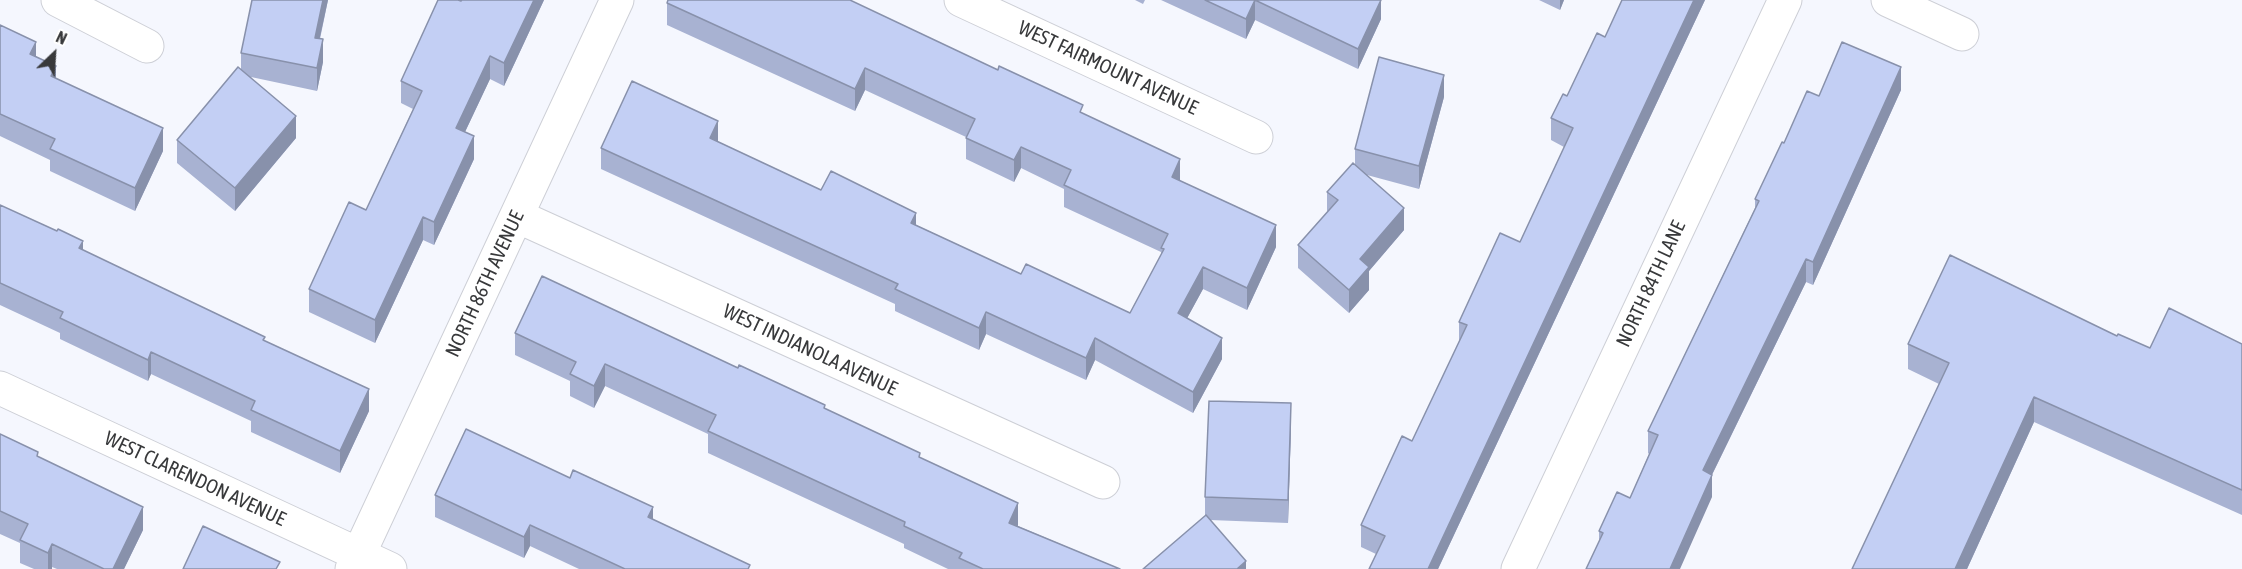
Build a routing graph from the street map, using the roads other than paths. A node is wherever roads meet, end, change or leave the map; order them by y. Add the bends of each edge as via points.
1 (58, 0) edge
2 (617, 0) edge
3 (961, 0) edge
4 (1785, 0) edge
5 (1888, 0) edge
6 (1962, 34) dead end
7 (147, 46) dead end
8 (1256, 137) dead end
9 (517, 216) junction
10 (0, 388) edge
11 (1103, 482) dead end
12 (356, 562) edge
13 (390, 569) edge
14 (1518, 569) edge

1 - 7 street
2 - 9 street, NORTH 86TH AVENUE
3 - 8 street, WEST FAIRMOUNT AVENUE
4 - 14 street, NORTH 84TH LANE
5 - 6 street
9 - 11 street, WEST INDIANOLA AVENUE
9 - 12 street, NORTH 86TH AVENUE
10 - 12 street, WEST CLARENDON AVENUE
12 - 13 street, WEST CLARENDON AVENUE

